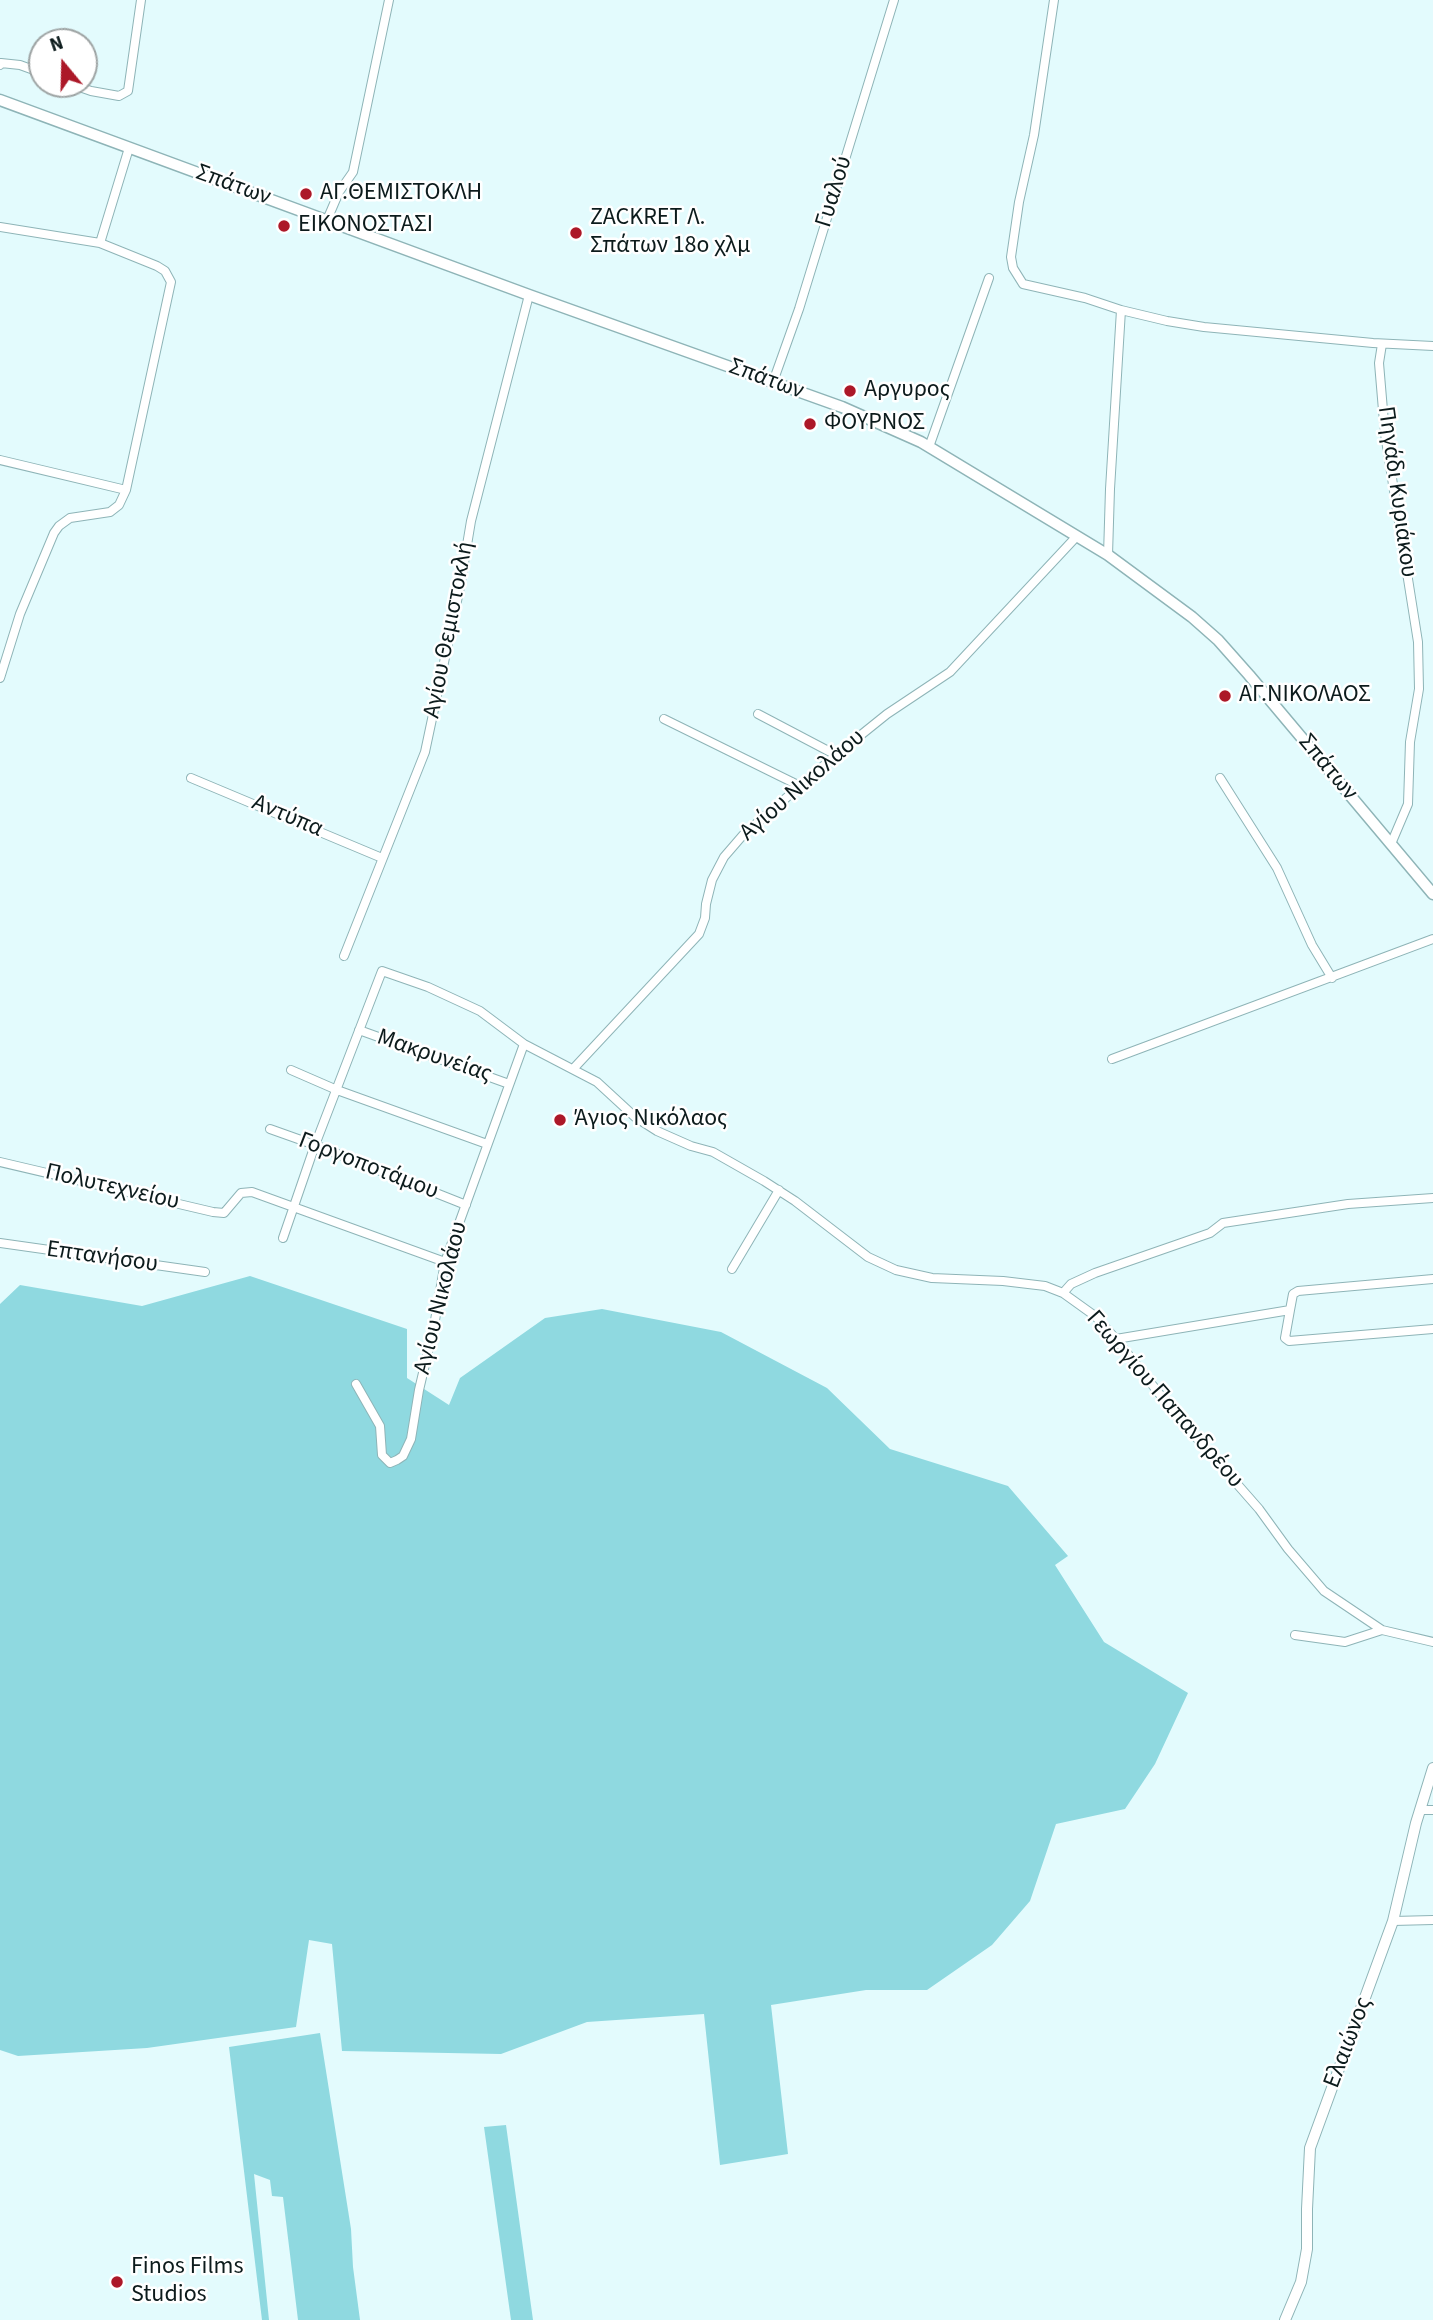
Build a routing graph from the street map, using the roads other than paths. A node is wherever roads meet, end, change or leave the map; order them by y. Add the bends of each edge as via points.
1 (141, 0) edge
2 (389, 0) edge
3 (894, 0) edge
4 (1054, 0) edge
5 (0, 65) edge
6 (28, 68) edge
7 (98, 92) edge
8 (0, 100) edge
9 (129, 148) junction
10 (327, 220) junction
11 (0, 227) edge
12 (100, 243) junction
13 (989, 278) dead end
14 (529, 295) junction
15 (1121, 310) junction
16 (1382, 344) junction
17 (1433, 346) edge
18 (773, 382) junction
19 (929, 447) junction
20 (0, 460) edge
21 (126, 490) junction
22 (1077, 536) junction
23 (1108, 555) junction
24 (0, 678) edge
25 (758, 714) dead end
26 (664, 719) dead end
27 (836, 755) junction
28 (191, 778) dead end
29 (1220, 778) dead end
30 (800, 786) junction
31 (1391, 844) junction
32 (382, 858) junction
33 (1433, 894) edge
34 (1433, 939) edge
35 (344, 956) dead end
36 (1332, 978) junction
37 (359, 1030) junction
38 (524, 1044) junction
39 (1112, 1059) dead end
40 (574, 1068) junction
41 (292, 1070) dead end
42 (509, 1084) junction
43 (337, 1090) junction
44 (270, 1129) dead end
45 (487, 1144) junction
46 (315, 1145) junction
47 (0, 1162) edge
48 (779, 1190) junction
49 (1433, 1198) edge
50 (466, 1205) junction
51 (295, 1207) junction
52 (283, 1238) dead end
53 (0, 1243) edge
54 (445, 1262) junction
55 (732, 1269) dead end
56 (205, 1272) dead end
57 (1433, 1279) edge
58 (1063, 1293) junction
59 (1290, 1310) junction
60 (1433, 1329) edge
61 (1116, 1339) junction
62 (356, 1384) dead end
63 (1381, 1630) junction
64 (1295, 1635) dead end
65 (1433, 1642) edge
66 (1433, 1768) edge
67 (1420, 1810) junction
68 (1433, 1810) edge
69 (1433, 1920) edge
70 (1393, 1921) junction
71 (1285, 2320) edge

1 - 7 street via 128,91 118,96
2 - 10 street via 353,172
3 - 18 street, Γυαλού
4 - 15 street via 1019,202 1013,268 1023,284
5 - 6 street
8 - 9 main road, Σπάτων
9 - 10 main road, Σπάτων
9 - 12 street
10 - 14 main road, Σπάτων
11 - 12 street
12 - 21 street via 157,266 171,282
13 - 19 street
14 - 18 main road, Σπάτων
14 - 32 street, Αγίου Θεμιστοκλή via 471,521 425,752
15 - 16 street via 1204,327
15 - 23 street
16 - 17 street
16 - 31 street, Πηγάδι Κυριάκου via 1379,363 1385,434 1418,642 1419,690 1410,742 1408,804
18 - 19 main road, Σπάτων via 881,422
19 - 22 main road, Σπάτων
20 - 21 street
21 - 24 street via 110,512 70,518 54,533 20,614
22 - 23 main road, Σπάτων
22 - 27 street, Αγίου Νικολάου via 950,672
23 - 31 main road, Σπάτων via 1218,640
25 - 27 street
26 - 30 street
27 - 30 street, Αγίου Νικολάου
28 - 32 street, Αντύπα
29 - 36 street via 1277,867
30 - 40 street, Αγίου Νικολάου via 724,857 712,880 699,934
31 - 33 main road, Σπάτων
32 - 35 street, Αγίου Θεμιστοκλή
34 - 36 street
36 - 39 street
37 - 38 street, Γεωργίου Παπανδρέου via 382,971 480,1011
37 - 42 street, Μακρυνείας
37 - 43 street
38 - 40 street, Γεωργίου Παπανδρέου
38 - 42 street, Αγίου Νικολάου
40 - 48 street, Γεωργίου Παπανδρέου via 657,1131 713,1152
41 - 43 street
42 - 45 street, Αγίου Νικολάου
43 - 45 street
43 - 46 street
44 - 46 street, Γοργοποτάμου
45 - 50 street, Αγίου Νικολάου
46 - 50 street, Γοργοποτάμου
46 - 51 street
47 - 51 street, Πολυτεχνείου via 224,1213 241,1193 252,1192
48 - 55 street
48 - 58 street, Γεωργίου Παπανδρέου via 868,1257 896,1270 932,1278 1045,1286
49 - 58 street via 1348,1204 1223,1223 1210,1233 1095,1273
50 - 54 street, Αγίου Νικολάου
51 - 52 street
51 - 54 street
53 - 56 street, Επτανήσου
54 - 62 street, Αγίου Νικολάου via 411,1439 397,1460 390,1463 382,1455 380,1426
57 - 59 street via 1298,1291 1293,1293
58 - 61 street, Γεωργίου Παπανδρέου via 1095,1316
59 - 60 street via 1285,1338 1289,1341
59 - 61 street
61 - 63 street, Γεωργίου Παπανδρέου via 1324,1591
63 - 64 street via 1345,1642
63 - 65 street, Γεωργίου Παπανδρέου
66 - 67 street, Ελαιώνος
67 - 68 street
67 - 70 street, Ελαιώνος
69 - 70 street
70 - 71 street, Ελαιώνος via 1310,2148 1307,2249 1301,2282

